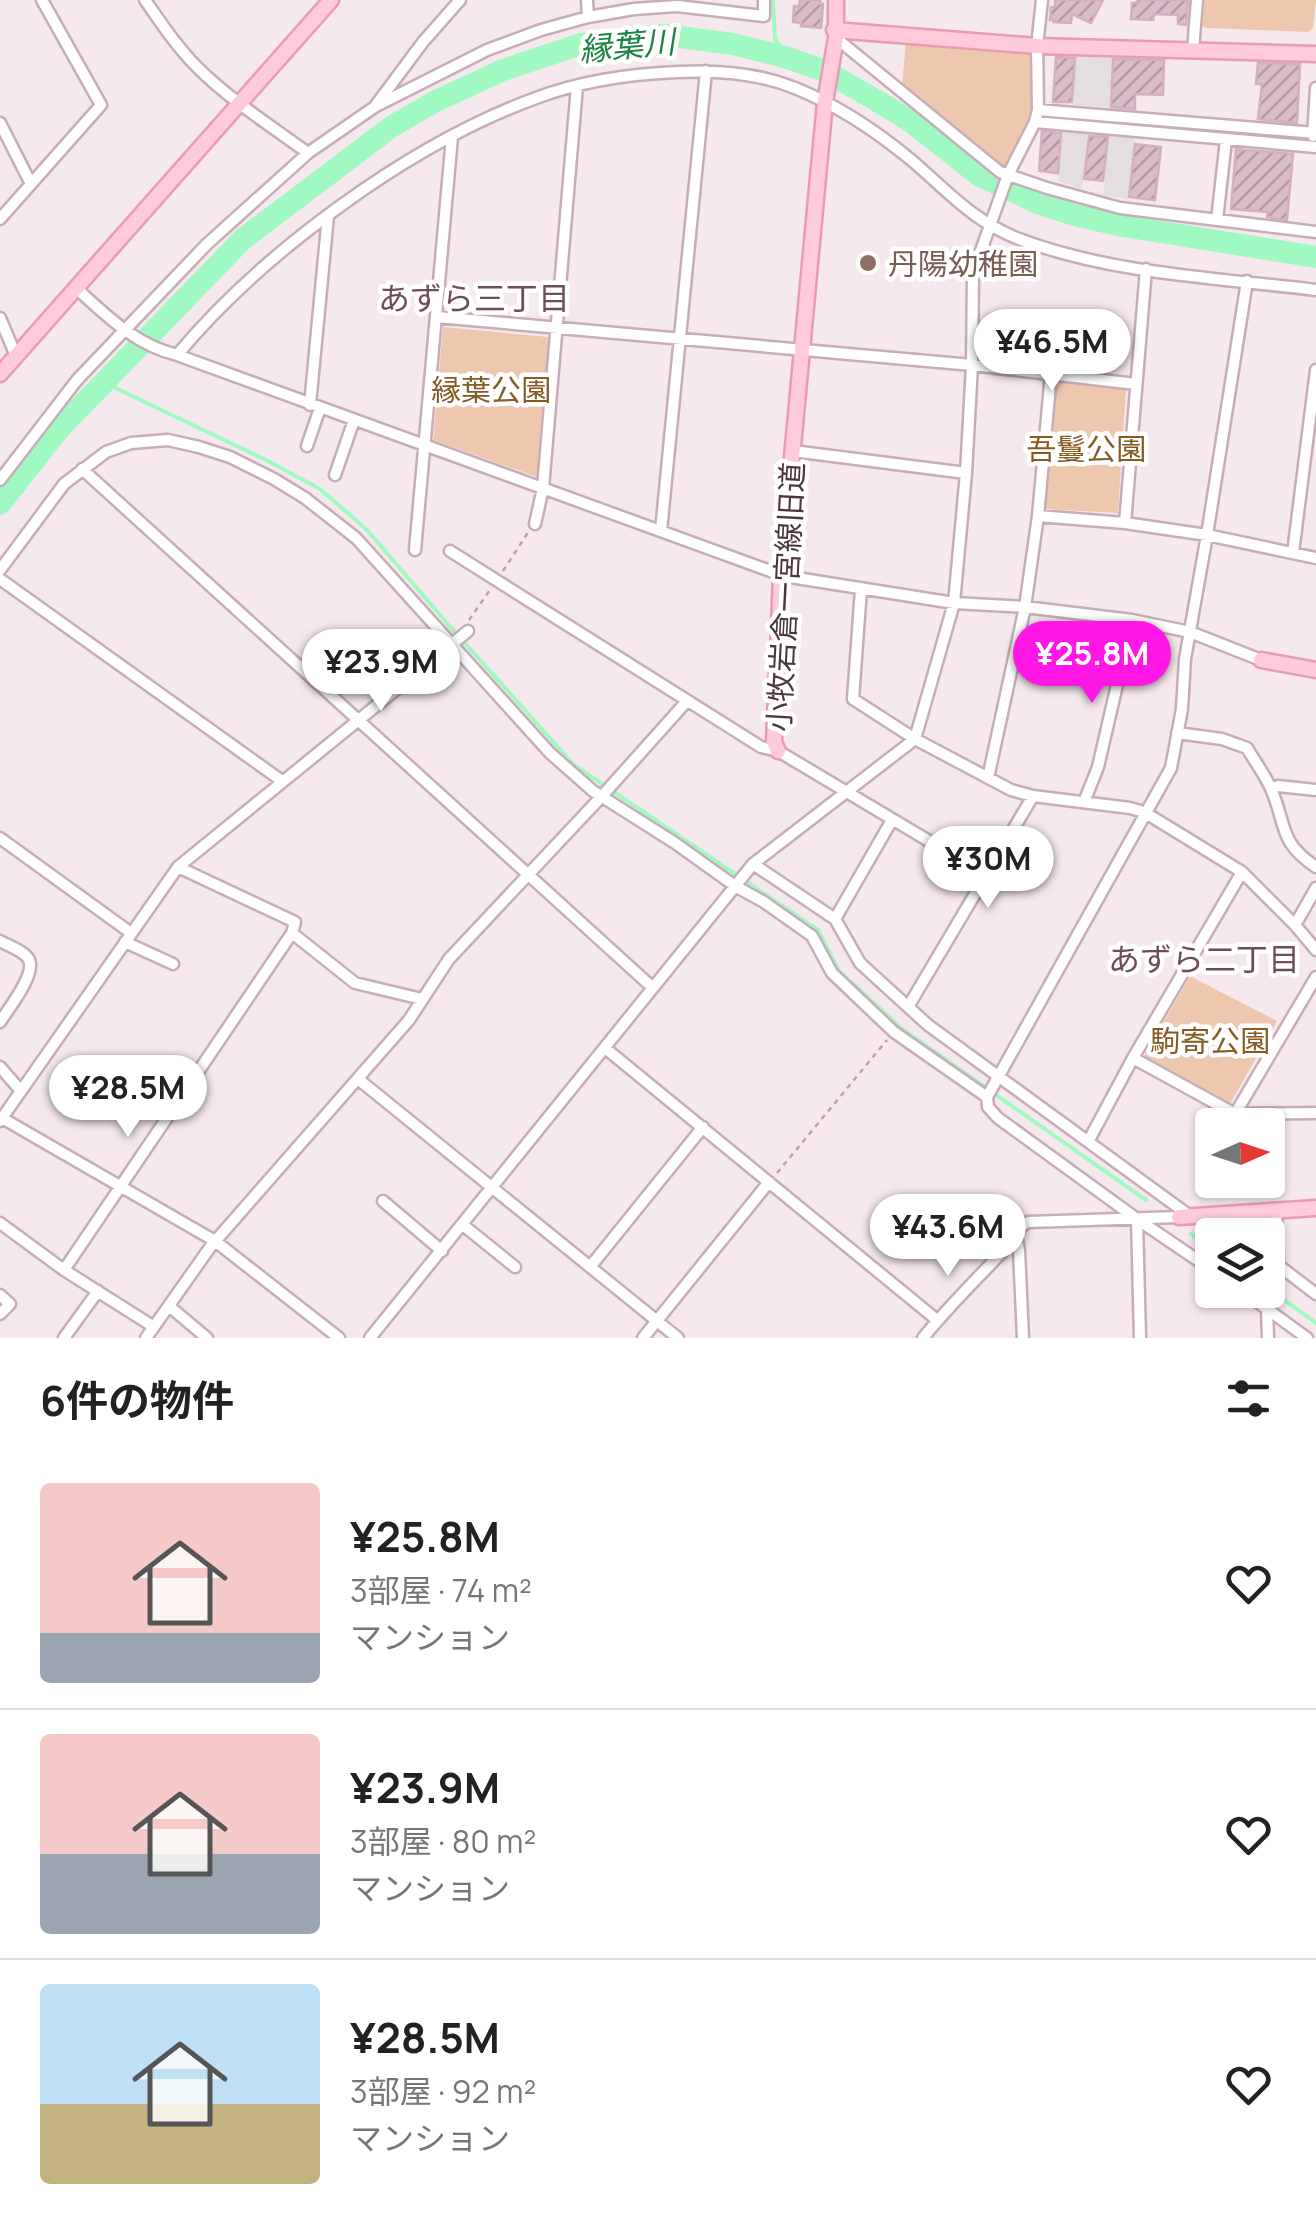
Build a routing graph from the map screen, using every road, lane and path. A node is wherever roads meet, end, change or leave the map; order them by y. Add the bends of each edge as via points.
1 (42, 0) edge
2 (145, 0) edge
3 (331, 0) edge
4 (460, 0) edge
5 (588, 0) edge
6 (764, 0) edge
7 (836, 0) edge
8 (1042, 0) edge
9 (1198, 0) edge
10 (677, 3) edge
11 (588, 17) junction
12 (835, 38) junction
13 (1037, 46) junction
14 (1193, 50) junction
15 (1316, 54) edge
16 (706, 71) junction
17 (577, 86) junction
18 (1316, 88) edge
19 (826, 96) junction
20 (240, 103) junction
21 (376, 106) junction
22 (1036, 116) junction
23 (0, 123) edge
24 (1315, 133) edge
25 (452, 137) junction
26 (1226, 140) junction
27 (1314, 147) edge
28 (308, 154) junction
29 (1007, 178) junction
30 (31, 184) junction
31 (328, 216) junction
32 (0, 219) edge
33 (1218, 220) junction
34 (990, 226) junction
35 (1316, 232) edge
36 (1146, 269) junction
37 (1246, 281) junction
38 (76, 288) junction
39 (1316, 290) edge
40 (438, 317) junction
41 (0, 318) edge
42 (557, 328) junction
43 (125, 332) junction
44 (682, 338) junction
45 (802, 350) junction
46 (177, 354) junction
47 (16, 356) junction
48 (972, 365) junction
49 (1316, 370) edge
50 (0, 374) edge
51 (1050, 374) junction
52 (1136, 384) junction
53 (315, 407) junction
54 (354, 420) junction
55 (426, 445) junction
56 (307, 446) dead end
57 (793, 451) junction
58 (82, 469) junction
59 (966, 473) junction
60 (334, 474) dead end
61 (0, 480) edge
62 (542, 488) junction
63 (1038, 516) junction
64 (1125, 523) junction
65 (534, 524) dead end
66 (661, 532) junction
67 (1207, 535) junction
68 (415, 550) dead end
69 (450, 551) dead end
70 (1293, 553) junction
71 (1316, 558) edge
72 (0, 570) edge
73 (781, 576) junction
74 (0, 579) edge
75 (860, 589) junction
76 (954, 603) junction
77 (1025, 607) junction
78 (1132, 620) junction
79 (467, 632) dead end
80 (1190, 632) junction
81 (454, 643) junction
82 (1261, 660) joint
83 (1316, 670) edge
84 (687, 701) junction
85 (358, 719) junction
86 (1177, 733) junction
87 (915, 739) junction
88 (778, 750) junction
89 (988, 778) junction
90 (282, 781) junction
91 (1315, 788) edge
92 (1271, 789) junction
93 (607, 791) junction
94 (845, 792) junction
95 (1033, 796) junction
96 (1084, 802) junction
97 (1144, 812) junction
98 (892, 820) junction
99 (0, 838) edge
100 (178, 867) junction
101 (1316, 867) edge
102 (750, 868) junction
103 (1242, 872) junction
104 (986, 875) junction
105 (528, 876) junction
106 (736, 885) junction
107 (1316, 888) edge
108 (835, 920) junction
109 (1295, 925) junction
110 (292, 934) junction
111 (128, 938) junction
112 (0, 941) edge
113 (1316, 950) edge
114 (173, 964) dead end
115 (1316, 978) edge
116 (653, 988) junction
117 (422, 1000) junction
118 (908, 1007) junction
119 (0, 1022) edge
120 (894, 1032) junction
121 (605, 1048) junction
122 (1133, 1058) junction
123 (0, 1067) edge
124 (358, 1078) junction
125 (997, 1079) junction
126 (21, 1091) junction
127 (987, 1096) junction
128 (1224, 1108) edge
129 (1239, 1108) edge
130 (1285, 1113) edge
131 (1316, 1113) edge
132 (1, 1120) edge
133 (703, 1128) junction
134 (1088, 1140) junction
135 (770, 1182) junction
136 (121, 1186) junction
137 (493, 1187) junction
138 (384, 1201) dead end
139 (1316, 1208) edge
140 (1276, 1210) junction
141 (1185, 1216) junction
142 (1137, 1220) junction
143 (0, 1223) edge
144 (463, 1225) junction
145 (1016, 1236) junction
146 (215, 1241) junction
147 (442, 1251) junction
148 (1195, 1259) edge
149 (590, 1267) junction
150 (515, 1268) dead end
151 (64, 1270) junction
152 (98, 1291) junction
153 (1316, 1294) edge
154 (0, 1296) edge
155 (169, 1306) junction
156 (1268, 1309) joint
157 (0, 1314) edge
158 (938, 1320) junction
159 (657, 1321) junction
160 (154, 1327) junction
161 (64, 1338) edge
162 (146, 1338) edge
163 (207, 1338) edge
164 (338, 1338) edge
165 (370, 1338) edge
166 (643, 1338) edge
167 (678, 1338) edge
168 (923, 1338) edge
169 (1023, 1338) edge
170 (1140, 1338) edge
171 (1268, 1338) edge
172 (1307, 1338) edge

1 - 30 street via 102,105
2 - 20 street via 198,68
3 - 20 street
4 - 21 street
5 - 11 street
6 - 10 street via 764,16
7 - 12 street, 小牧岩倉一宮線旧道
8 - 13 street
9 - 14 street
10 - 11 street
11 - 21 street via 488,50
12 - 13 street
12 - 19 street, 小牧岩倉一宮線旧道
12 - 29 street
13 - 14 street
13 - 22 street
14 - 15 street
16 - 17 street
16 - 19 street
16 - 44 street
17 - 25 street
17 - 42 street
18 - 24 street
19 - 34 street
19 - 45 street, 小牧岩倉一宮線旧道
20 - 28 street
20 - 38 street
21 - 28 street
22 - 24 street
22 - 26 street
22 - 29 street
23 - 30 street
24 - 27 street
25 - 31 street
25 - 40 street
26 - 27 street
26 - 33 street
28 - 43 street via 207,244
29 - 33 street via 1120,208
29 - 34 street
30 - 32 street
31 - 46 street via 246,283
31 - 53 street
33 - 35 street
34 - 36 street via 1068,255
34 - 48 street via 973,272
36 - 37 street
36 - 52 street
37 - 39 street
37 - 67 street
38 - 43 street
38 - 47 street
40 - 42 street
40 - 55 street
41 - 47 street
42 - 44 street
42 - 62 street
43 - 46 street
43 - 61 street via 77,380
44 - 45 street
44 - 66 street
45 - 48 street
45 - 57 street, 小牧岩倉一宮線旧道
46 - 53 street
47 - 50 street
48 - 51 street
48 - 59 street
49 - 70 street
51 - 52 street
51 - 63 street
52 - 64 street
53 - 54 street
53 - 56 street
54 - 55 street
54 - 60 street
55 - 62 street
55 - 68 street
57 - 59 street
57 - 73 street, 小牧岩倉一宮線旧道
58 - 72 street
58 - 81 street via 130,443 168,440 230,457 305,498 356,538
58 - 85 street
59 - 76 street
62 - 65 street
62 - 66 street
63 - 64 street
63 - 77 street
64 - 67 street
66 - 73 street
67 - 70 street
67 - 80 street
69 - 84 street
70 - 71 street
73 - 75 street
73 - 88 street, 小牧岩倉一宮線旧道
74 - 90 street
75 - 76 street
75 - 87 street via 852,699
76 - 77 street
76 - 87 street
77 - 78 street
77 - 89 street
78 - 80 street
78 - 96 street
79 - 81 street
80 - 82 street
80 - 86 street
81 - 85 street
81 - 93 street via 550,753 592,791
82 - 83 street
84 - 88 street
84 - 93 street
85 - 90 street
85 - 105 street
86 - 92 street via 1247,748
86 - 97 street via 1170,768
87 - 89 street
87 - 94 street
88 - 94 street, 小牧岩倉一宮線旧道
89 - 95 street
90 - 100 street
91 - 92 street
92 - 101 street via 1288,840
93 - 105 street
93 - 106 street
94 - 98 street, 小牧岩倉一宮線旧道
94 - 102 street
95 - 96 street
95 - 104 street
96 - 97 street
97 - 103 street
97 - 125 street
98 - 104 street, 小牧岩倉一宮線旧道
98 - 108 street
99 - 111 street
100 - 110 street via 295,922
100 - 111 street
102 - 106 street
102 - 108 street
103 - 109 street
103 - 122 street
104 - 118 street
105 - 116 street
105 - 117 street via 449,958
106 - 116 street
106 - 120 street via 812,936 832,973
107 - 109 street
108 - 118 street via 860,963
109 - 113 street
110 - 117 street via 355,984
110 - 136 street
111 - 114 street
111 - 126 street
112 - 119 street via 26,954 31,964
115 - 129 street
116 - 121 street
117 - 124 street
118 - 125 street
120 - 127 street
120 - 135 path
121 - 133 street
121 - 137 street
122 - 128 street
122 - 134 street
123 - 126 street
124 - 137 street
124 - 146 street
125 - 127 street
125 - 134 street
126 - 132 street
127 - 142 street via 998,1118
130 - 131 street
132 - 136 street
133 - 135 street
133 - 149 street
134 - 141 street
135 - 158 street
135 - 159 street
136 - 146 street
136 - 151 street
137 - 144 street
137 - 149 street
138 - 147 street
139 - 140 street
140 - 141 street
140 - 153 street via 1278,1265
141 - 142 street
142 - 145 street via 1028,1222
142 - 148 street
142 - 170 street
143 - 151 street
144 - 147 street
144 - 150 street
145 - 158 street
145 - 169 street
146 - 155 street
146 - 164 street
147 - 165 street
149 - 159 street
151 - 152 street
152 - 160 street
152 - 161 street
154 - 157 street via 10,1304
155 - 160 street
155 - 163 street
156 - 171 street
156 - 172 street
158 - 168 street
159 - 166 street
159 - 167 street
160 - 162 street

